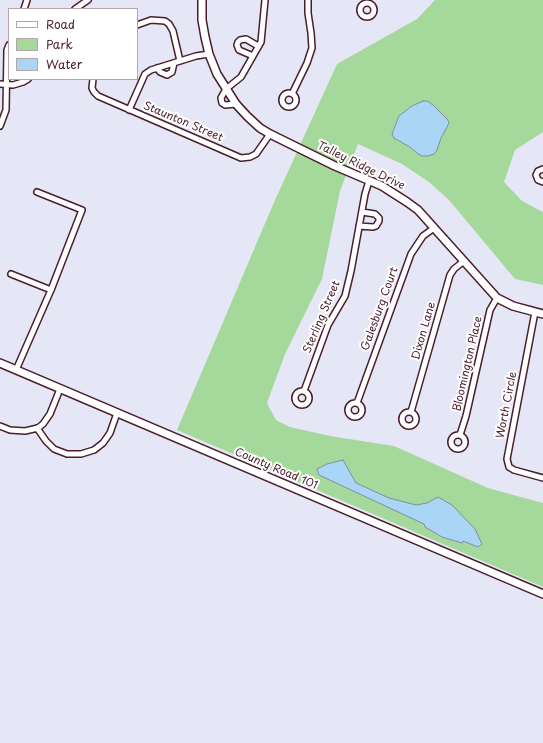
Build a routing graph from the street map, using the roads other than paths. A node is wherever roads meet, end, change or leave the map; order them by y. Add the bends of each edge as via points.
1 (88, 0) edge
2 (202, 0) edge
3 (265, 0) edge
4 (308, 0) edge
5 (76, 8) edge
6 (138, 25) edge
7 (258, 46) junction
8 (8, 48) edge
9 (209, 54) junction
10 (253, 56) junction
11 (180, 61) junction
12 (174, 63) junction
13 (157, 68) junction
14 (26, 80) edge
15 (93, 80) edge
16 (3, 85) edge
17 (226, 89) junction
18 (292, 94) dead end
19 (236, 104) junction
20 (129, 110) junction
21 (1, 119) edge
22 (0, 126) edge
23 (270, 134) junction
24 (543, 169) edge
25 (369, 181) junction
26 (543, 182) edge
27 (37, 192) dead end
28 (362, 212) junction
29 (359, 226) junction
30 (434, 228) junction
31 (464, 261) junction
32 (11, 274) dead end
33 (51, 290) junction
34 (498, 298) junction
35 (535, 312) junction
36 (543, 314) edge
37 (0, 364) edge
38 (16, 370) junction
39 (60, 389) junction
40 (304, 391) dead end
41 (357, 403) dead end
42 (411, 412) dead end
43 (117, 413) junction
44 (0, 426) edge
45 (37, 428) junction
46 (460, 435) dead end
47 (543, 478) edge
48 (543, 594) edge

1 - 5 street
2 - 9 street, Talley Ridge Drive via 202,20
3 - 7 street
4 - 18 street via 312,48
6 - 11 street via 151,20 170,24
7 - 10 street
7 - 10 street via 246,39 238,42 239,50
8 - 16 street
9 - 11 street
9 - 17 street, Talley Ridge Drive
10 - 17 street via 241,77
11 - 12 street
12 - 13 street
12 - 13 street via 172,72 166,75
13 - 20 street via 145,74
14 - 16 street
15 - 20 street, Staunton Street via 92,88 98,96
16 - 21 street via 6,110
17 - 19 street, Talley Ridge Drive
17 - 19 street, Talley Ridge Drive via 221,98 222,103
19 - 23 street, Talley Ridge Drive via 260,128
20 - 23 street, Staunton Street via 241,158 250,158 256,154
21 - 22 street
23 - 25 street, Talley Ridge Drive
24 - 26 street via 536,175 538,180
25 - 28 street, Sterling Street
25 - 30 street, Talley Ridge Drive via 408,202
27 - 33 street via 82,210
28 - 29 street, Sterling Street
28 - 29 street via 374,214 379,221 373,227
29 - 40 street, Sterling Street via 345,296 328,325
30 - 31 street, Talley Ridge Drive
30 - 41 street, Galesburg Court via 423,236 411,254
31 - 34 street, Talley Ridge Drive
31 - 42 street, Dixon Lane via 450,275
32 - 33 street
33 - 38 street
34 - 35 street, Talley Ridge Drive via 513,306
34 - 46 street, Bloomington Place via 490,310
35 - 36 street, Talley Ridge Drive
35 - 47 street, Worth Circle via 507,458 514,470
37 - 38 street, County Road 101
38 - 39 street, County Road 101
39 - 43 street, County Road 101
39 - 45 street via 50,414
43 - 45 street via 110,433 103,443 94,450 81,454 67,454 54,449
43 - 48 street, County Road 101
44 - 45 street via 25,431

